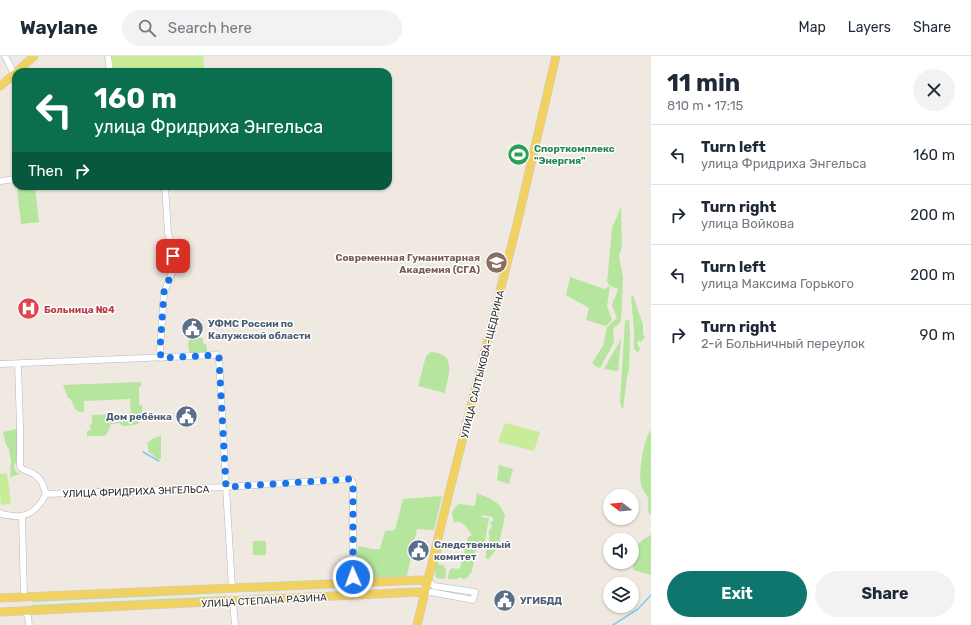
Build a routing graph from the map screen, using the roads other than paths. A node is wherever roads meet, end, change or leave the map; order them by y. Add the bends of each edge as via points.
1 (4, 56) edge
2 (34, 56) edge
3 (108, 56) edge
4 (556, 56) edge
5 (12, 68) edge
6 (21, 68) edge
7 (110, 68) edge
8 (12, 76) edge
9 (0, 86) edge
10 (12, 180) edge
11 (0, 181) edge
12 (166, 190) edge
13 (161, 358) junction
14 (0, 364) edge
15 (18, 364) junction
16 (226, 487) junction
17 (46, 494) junction
18 (0, 513) edge
19 (22, 516) junction
20 (428, 581) junction
21 (354, 583) junction
22 (232, 588) junction
23 (426, 593) junction
24 (354, 595) junction
25 (24, 597) junction
26 (0, 598) edge
27 (233, 601) junction
28 (25, 611) junction
29 (0, 612) edge
30 (28, 625) edge
31 (235, 625) edge
32 (417, 625) edge

1 - 5 street
2 - 6 main road
3 - 7 street
4 - 20 main road, УЛИЦА САЛТЫКОВА-ЩЕДРИНА
8 - 9 main road
10 - 11 street
12 - 13 street via 168,232 174,267 164,292
13 - 15 street
13 - 16 street via 217,355 219,358
14 - 15 street
15 - 17 street via 20,467 37,476
16 - 17 street, УЛИЦА ФРИДРИХА ЭНГЕЛЬСА
16 - 21 street, УЛИЦА ФРИДРИХА ЭНГЕЛЬСА via 350,479 353,483
16 - 22 street
17 - 19 street via 41,503
18 - 19 street
19 - 25 street
20 - 21 main road, УЛИЦА СТЕПАНА РАЗИНА
20 - 23 main road, УЛИЦА САЛТЫКОВА-ЩЕДРИНА
20 - 23 street, УЛИЦА СТЕПАНА РАЗИНА via 434,586 475,592 474,600
21 - 22 main road, УЛИЦА СТЕПАНА РАЗИНА
21 - 24 street
22 - 25 main road, УЛИЦА СТЕПАНА РАЗИНА
22 - 27 main road
23 - 24 main road, УЛИЦА СТЕПАНА РАЗИНА
23 - 32 main road, УЛИЦА САЛТЫКОВА-ЩЕДРИНА
24 - 27 main road, УЛИЦА СТЕПАНА РАЗИНА
25 - 26 main road, УЛИЦА СТЕПАНА РАЗИНА
25 - 28 main road
27 - 28 main road, УЛИЦА СТЕПАНА РАЗИНА
27 - 31 street
28 - 29 main road, УЛИЦА СТЕПАНА РАЗИНА
28 - 30 street

